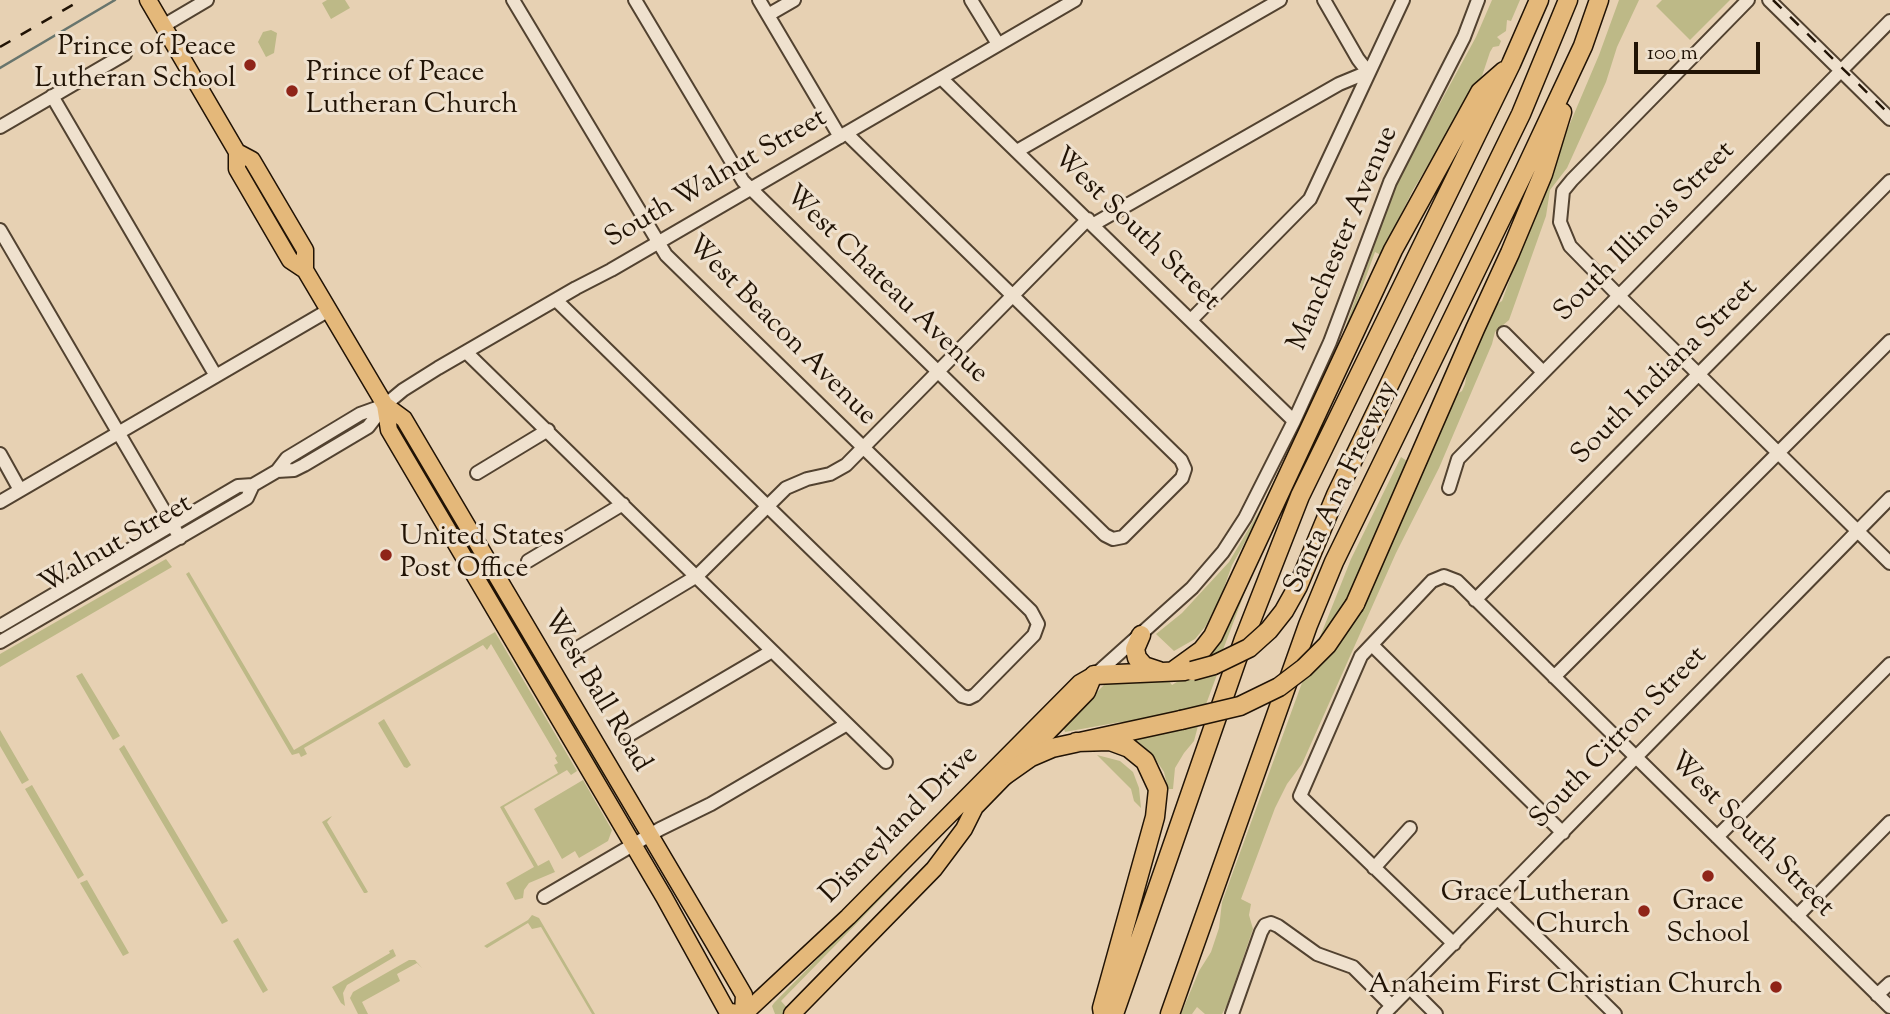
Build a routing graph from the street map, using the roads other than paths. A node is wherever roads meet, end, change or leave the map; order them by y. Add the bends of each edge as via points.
1 (148, 0) edge
2 (207, 0) edge
3 (513, 0) edge
4 (635, 0) edge
5 (759, 0) edge
6 (794, 0) edge
7 (971, 0) edge
8 (1074, 0) edge
9 (1280, 0) edge
10 (1324, 0) edge
11 (1403, 0) edge
12 (1478, 0) edge
13 (1539, 0) edge
14 (1568, 0) edge
15 (1599, 0) edge
16 (1748, 0) edge
17 (1769, 0) edge
18 (768, 15) junction
19 (1890, 21) edge
20 (163, 26) junction
21 (998, 44) junction
22 (1583, 46) junction
23 (125, 54) dead end
24 (1511, 64) junction
25 (1841, 71) junction
26 (1368, 72) junction
27 (941, 78) junction
28 (52, 96) junction
29 (1890, 119) edge
30 (0, 127) edge
31 (843, 135) junction
32 (1017, 151) junction
33 (1890, 181) edge
34 (751, 188) junction
35 (1091, 221) junction
36 (0, 230) edge
37 (658, 243) junction
38 (1012, 296) junction
39 (1619, 296) junction
40 (556, 300) junction
41 (329, 310) junction
42 (1191, 320) junction
43 (1504, 333) dead end
44 (1890, 341) edge
45 (466, 352) junction
46 (938, 372) junction
47 (1543, 372) junction
48 (1699, 375) junction
49 (216, 376) junction
50 (385, 405) junction
51 (1294, 421) junction
52 (548, 430) junction
53 (118, 433) junction
54 (863, 449) junction
55 (1778, 452) junction
56 (0, 454) edge
57 (477, 473) dead end
58 (253, 485) junction
59 (1449, 488) dead end
60 (20, 490) junction
61 (1890, 498) edge
62 (0, 502) edge
63 (623, 504) junction
64 (767, 506) junction
65 (172, 525) junction
66 (1857, 530) junction
67 (180, 538) junction
68 (528, 561) dead end
69 (1890, 563) edge
70 (697, 576) junction
71 (1475, 600) junction
72 (0, 626) edge
73 (1140, 635) junction
74 (0, 642) edge
75 (1371, 645) junction
76 (579, 646) dead end
77 (772, 651) junction
78 (1890, 664) edge
79 (1168, 672) junction
80 (1094, 676) junction
81 (1555, 677) junction
82 (847, 724) junction
83 (629, 735) dead end
84 (1076, 742) junction
85 (1636, 758) junction
86 (886, 762) dead end
87 (1004, 776) junction
88 (1890, 822) edge
89 (1410, 828) dead end
90 (1563, 833) junction
91 (649, 835) junction
92 (1717, 838) junction
93 (633, 845) junction
94 (1374, 868) junction
95 (544, 897) dead end
96 (1499, 899) junction
97 (1797, 916) junction
98 (1454, 944) junction
99 (1890, 982) edge
100 (1410, 988) junction
101 (1877, 995) junction
102 (1890, 1007) edge
103 (1388, 1010) edge
104 (743, 1014) edge
105 (792, 1014) edge
106 (1103, 1014) edge
107 (1114, 1014) edge
108 (1170, 1014) edge
109 (1232, 1014) edge
110 (1436, 1014) edge
111 (1615, 1014) edge

1 - 20 main road, West Ball Road
2 - 20 street
3 - 37 street, West Beacon Avenue
4 - 34 street, West Chateau Avenue
5 - 18 street
6 - 18 street
7 - 21 street
8 - 21 street, South Walnut Street
9 - 32 street
10 - 26 street
11 - 26 street
12 - 51 street, Manchester Avenue via 1464,37 1390,182 1330,342
13 - 24 highway, Santa Ana Freeway
14 - 79 highway, bridge via 1521,114 1284,611 1249,648 1214,665
15 - 22 highway, Santa Ana Freeway
16 - 39 street via 1563,191 1560,222 1566,240
17 - 25 street
18 - 31 street
19 - 25 street, South Illinois Street
20 - 41 main road, West Ball Road via 237,152 237,169 290,260 305,270
21 - 27 street, South Walnut Street
22 - 84 highway, bridge via 1538,185 1355,604 1327,645 1279,687 1240,706
22 - 108 highway, Santa Ana Freeway via 1334,562
23 - 28 street
24 - 79 highway via 1480,92 1394,250 1213,636 1202,650
24 - 107 highway, Santa Ana Freeway via 1300,496 1244,639
25 - 29 street
25 - 39 street, South Illinois Street
26 - 35 street via 1339,83
26 - 42 street via 1310,199
27 - 31 street, South Walnut Street
27 - 32 street, West South Street
28 - 30 street
28 - 49 street
31 - 34 street, South Walnut Street
31 - 38 street
32 - 35 street, West South Street
33 - 48 street, South Indiana Street
34 - 37 street, South Walnut Street
34 - 46 street, West Chateau Avenue
35 - 38 street
35 - 42 street, West South Street
36 - 53 street
37 - 40 street, South Walnut Street
37 - 54 street, West Beacon Avenue
38 - 46 street
38 - 46 street, West Chateau Avenue via 1180,457 1185,469 1182,478 1163,498 1128,533 1116,540 1105,535
39 - 47 street, South Illinois Street
39 - 48 street
40 - 45 street, South Walnut Street
40 - 64 street
41 - 49 street
41 - 50 main road, West Ball Road
42 - 51 street, West South Street
43 - 47 street
44 - 55 street
45 - 50 street, South Walnut Street
45 - 52 street
46 - 54 street
47 - 59 street, South Illinois Street via 1458,459
48 - 55 street
48 - 71 street, South Indiana Street
49 - 53 street
50 - 58 street, Walnut Street via 360,414 287,458 277,471
50 - 91 main road, West Ball Road via 404,419
50 - 93 main road, West Ball Road via 389,430
51 - 73 street, Disneyland Drive via 1223,552 1192,588
52 - 57 street
52 - 63 street
53 - 60 street
53 - 65 street
54 - 64 street via 841,469 792,484
54 - 64 street, West Beacon Avenue via 1031,611 1038,624 1026,643 975,695 965,697
55 - 66 street
55 - 81 street
56 - 60 street
58 - 65 street, Walnut Street via 238,486
58 - 67 street, Walnut Street via 247,498
60 - 62 street
61 - 66 street, South Citron Street
63 - 68 street
63 - 70 street
64 - 70 street
65 - 67 street
65 - 72 street, Walnut Street
66 - 69 street
66 - 85 street, South Citron Street
67 - 74 street, Walnut Street
70 - 76 street
70 - 77 street
71 - 75 street, West South Street via 1457,581 1444,576 1432,581
71 - 81 street, West South Street
73 - 79 highway via 1137,658 1144,666
73 - 80 street, Disneyland Drive
75 - 90 street
75 - 94 street via 1361,656 1300,796
77 - 82 street
77 - 83 street
78 - 92 street
79 - 80 highway
80 - 87 main road, Disneyland Drive via 1087,692
80 - 104 main road, Disneyland Drive via 1080,683 848,917
81 - 85 street, West South Street
82 - 86 street
82 - 91 street via 701,810
84 - 87 highway via 1042,752
84 - 106 highway via 1110,741 1129,748 1145,761 1158,789 1155,817
85 - 90 street, South Citron Street
85 - 92 street, West South Street
87 - 105 main road, Disneyland Drive via 975,807 934,869
88 - 97 street
89 - 94 street
90 - 96 street, South Citron Street
91 - 93 street
91 - 104 main road, West Ball Road via 744,995
92 - 97 street, West South Street
93 - 95 street
93 - 104 main road, West Ball Road via 727,1011
94 - 98 street
96 - 98 street, South Citron Street
96 - 111 street
97 - 101 street, West South Street
98 - 100 street, South Citron Street
99 - 101 street
100 - 103 street, South Citron Street
100 - 110 street
101 - 102 street, West South Street
103 - 109 street via 1353,967 1317,954 1269,917

